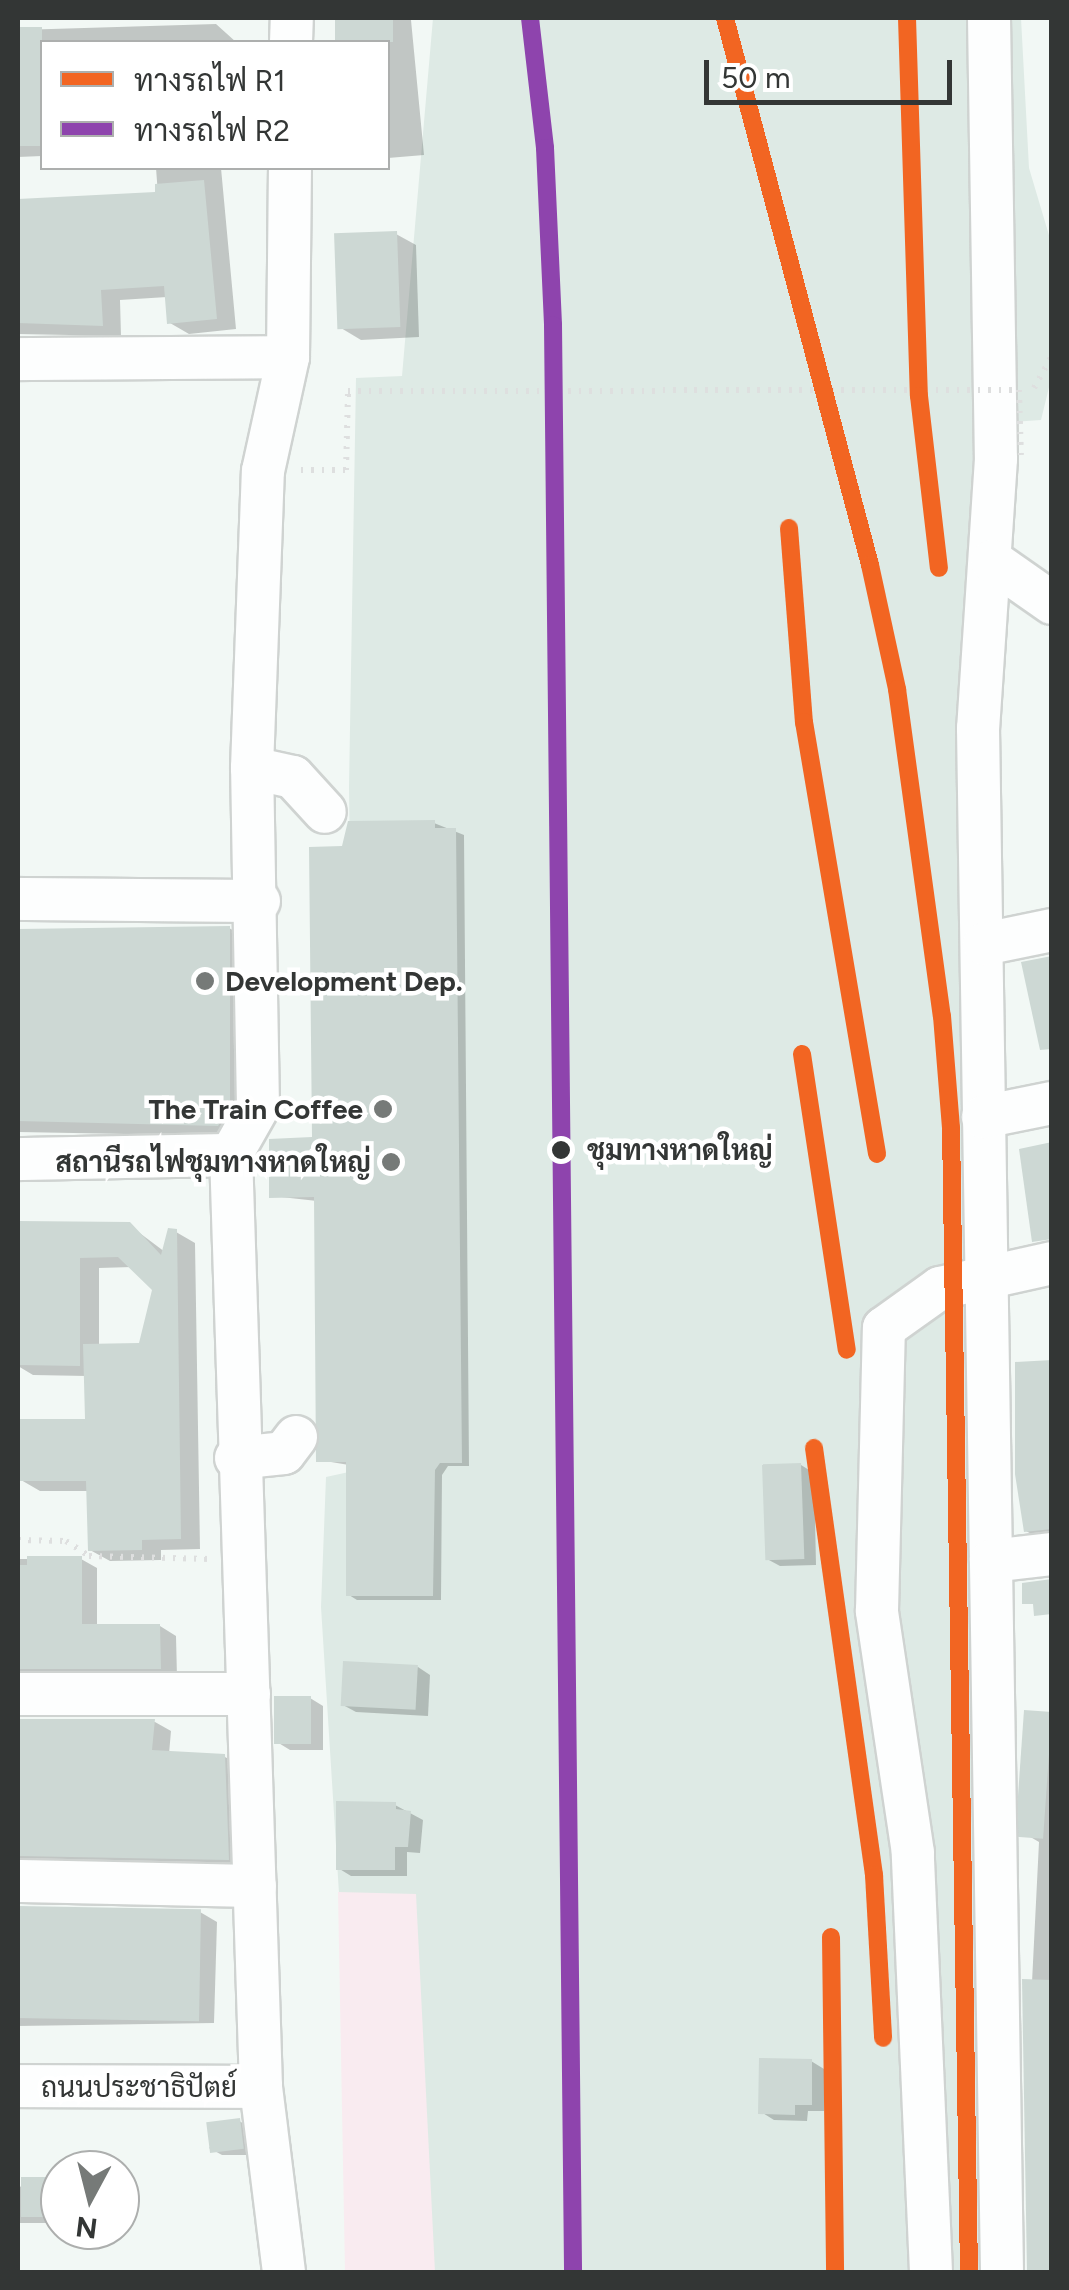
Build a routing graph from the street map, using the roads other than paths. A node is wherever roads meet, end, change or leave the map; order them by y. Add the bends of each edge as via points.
1 (989, 18) edge
2 (290, 170) edge
3 (288, 357) junction
4 (18, 359) edge
5 (992, 562) junction
6 (1052, 603) edge
7 (252, 768) junction
8 (325, 812) dead end
9 (18, 899) edge
10 (259, 901) junction
11 (1052, 930) edge
12 (984, 944) junction
13 (1052, 1103) edge
14 (983, 1117) junction
15 (231, 1155) junction
16 (18, 1159) edge
17 (1052, 1263) edge
18 (988, 1278) junction
19 (296, 1437) dead end
20 (236, 1458) junction
21 (1052, 1554) edge
22 (991, 1561) junction
23 (18, 1694) edge
24 (248, 1694) junction
25 (18, 1882) edge
26 (255, 1886) junction
27 (18, 2086) edge
28 (262, 2087) junction
29 (284, 2272) edge
30 (931, 2272) edge
31 (1002, 2272) edge

1 - 5 street
2 - 3 street
3 - 4 street
3 - 7 street via 264,471
5 - 6 street
5 - 12 street via 978,728
7 - 8 street via 293,777
7 - 10 street
9 - 10 street
10 - 15 street via 258,1107
11 - 12 street
12 - 14 street
13 - 14 street
14 - 18 street
15 - 16 street
15 - 20 street
17 - 18 street
18 - 22 street
18 - 30 street via 940,1288 884,1328 878,1611 914,1854
19 - 20 street via 284,1453
20 - 24 street
21 - 22 street
22 - 31 street
23 - 24 street
24 - 26 street
25 - 26 street
26 - 28 street
27 - 28 street, ถนนประชาธิปัตย์
28 - 29 street

